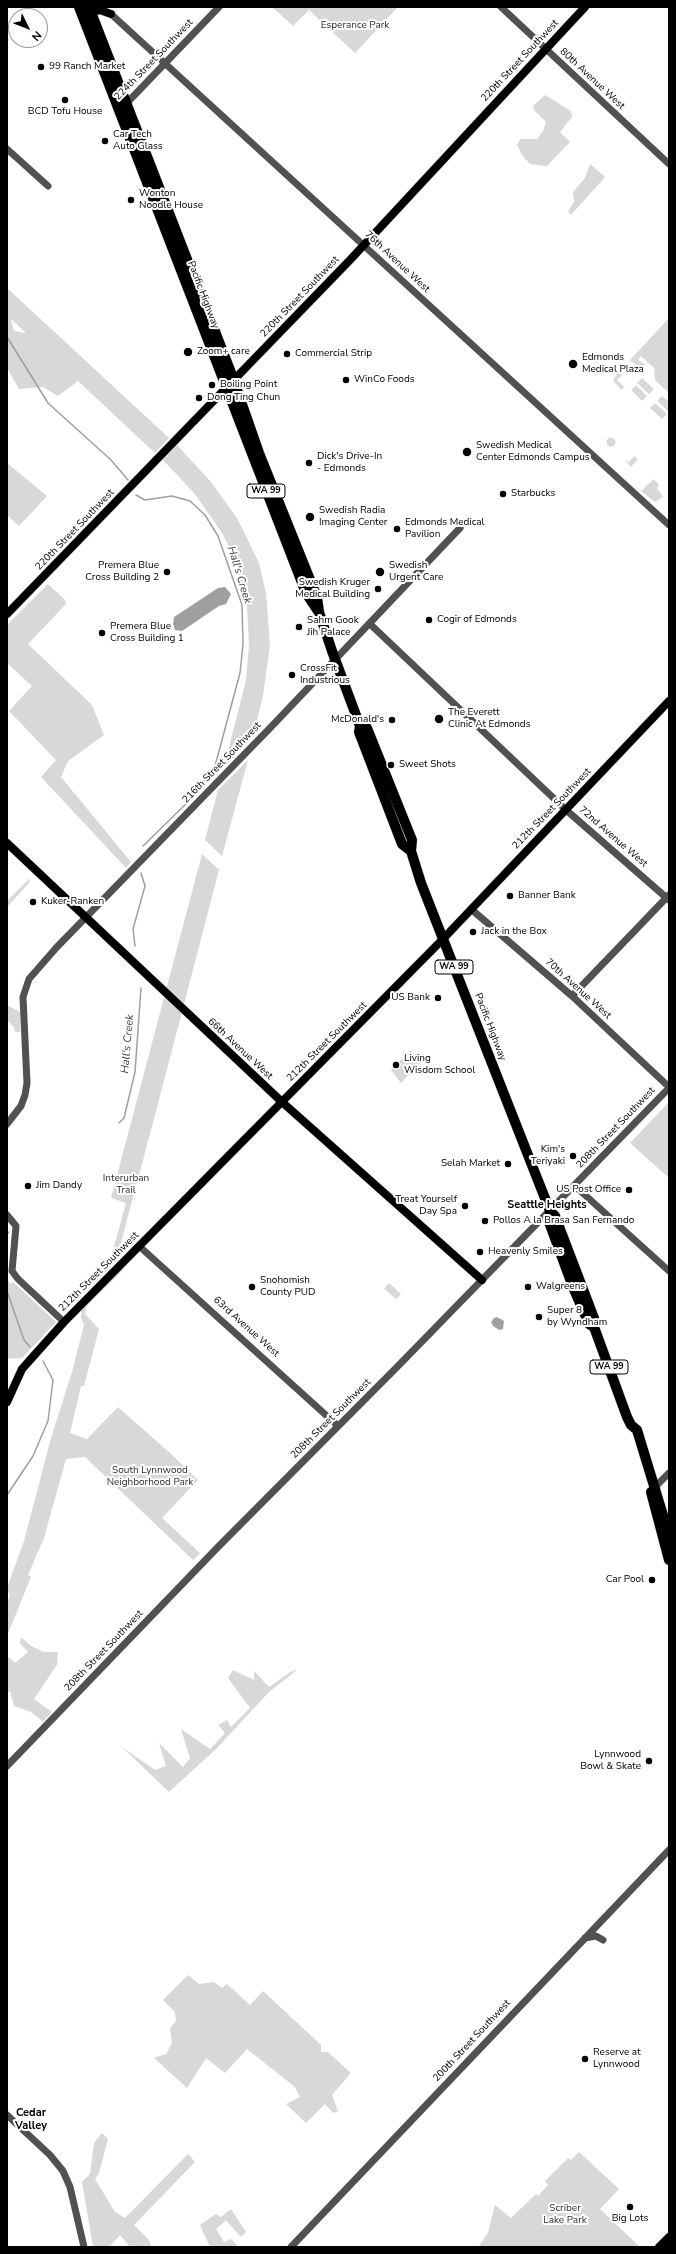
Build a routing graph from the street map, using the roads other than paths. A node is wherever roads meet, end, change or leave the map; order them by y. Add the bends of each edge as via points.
1 (79, 7) edge
2 (220, 7) edge
3 (501, 7) edge
4 (585, 7) edge
5 (90, 9) edge
6 (109, 11) edge
7 (545, 48) junction
8 (162, 66) junction
9 (123, 107) junction
10 (7, 149) edge
11 (669, 164) edge
12 (48, 186) dead end
13 (166, 234) junction
14 (364, 245) junction
15 (188, 266) junction
16 (230, 384) junction
17 (669, 525) edge
18 (460, 528) dead end
19 (7, 614) edge
20 (370, 624) junction
21 (335, 660) junction
22 (669, 701) edge
23 (360, 726) junction
24 (380, 785) junction
25 (395, 800) junction
26 (565, 809) junction
27 (7, 843) edge
28 (411, 851) junction
29 (668, 898) edge
30 (471, 909) junction
31 (86, 917) junction
32 (443, 939) junction
33 (572, 996) junction
34 (669, 1088) edge
35 (282, 1102) junction
36 (7, 1124) edge
37 (574, 1186) junction
38 (550, 1211) junction
39 (7, 1215) edge
40 (139, 1246) junction
41 (669, 1271) edge
42 (482, 1280) junction
43 (586, 1307) junction
44 (64, 1322) junction
45 (7, 1402) edge
46 (338, 1426) junction
47 (669, 1473) edge
48 (653, 1489) junction
49 (669, 1535) edge
50 (669, 1560) edge
51 (7, 1766) edge
52 (669, 1850) edge
53 (583, 1939) junction
54 (603, 1940) dead end
55 (7, 2115) edge
56 (669, 2237) edge
57 (84, 2247) edge
58 (291, 2247) edge
59 (659, 2247) edge

1 - 9 highway, Pacific Highway / WA 99
2 - 8 street, 224th Street Southwest
3 - 7 street, 80th Avenue West
4 - 7 main road, 220th Street Southwest
5 - 6 main road
5 - 9 highway, Pacific Highway / WA 99
6 - 8 street, 76th Avenue West
7 - 11 street, 80th Avenue West
7 - 14 main road, 220th Street Southwest
8 - 9 street, 224th Street Southwest
8 - 14 street, 76th Avenue West via 174,72
9 - 13 highway, Pacific Highway / WA 99
9 - 15 highway, Pacific Highway / WA 99
10 - 12 street
13 - 15 main road via 173,239 184,264
13 - 16 highway, Pacific Highway / WA 99
14 - 16 main road, 220th Street Southwest
14 - 17 street, 76th Avenue West
15 - 16 highway, Pacific Highway / WA 99
16 - 19 main road, 220th Street Southwest
16 - 21 highway, Pacific Highway / WA 99 via 317,597 319,612
18 - 20 street, 216th Street Southwest
20 - 21 street, 216th Street Southwest
20 - 26 street, 72nd Avenue West
21 - 23 highway, Pacific Highway / WA 99
21 - 31 street, 216th Street Southwest
22 - 26 main road, 212th Street Southwest
23 - 24 highway, Pacific Highway / WA 99 via 359,732
23 - 25 highway, Pacific Highway / WA 99 via 367,728
24 - 25 main road via 384,786
24 - 28 highway, Pacific Highway / WA 99 via 402,844
25 - 28 highway, Pacific Highway / WA 99 via 412,840
26 - 29 street, 72nd Avenue West
26 - 30 main road, 212th Street Southwest
27 - 31 main road, 66th Avenue West
28 - 32 highway, Pacific Highway / WA 99
29 - 33 street
30 - 32 main road, 212th Street Southwest
30 - 33 street, 70th Avenue West
31 - 35 main road, 66th Avenue West
31 - 36 street, 216th Street Southwest via 29,979 23,997 27,1083 21,1106
32 - 35 main road, 212th Street Southwest
32 - 38 highway, Pacific Highway / WA 99
33 - 34 street, 70th Avenue West
34 - 37 street, 208th Street Southwest
35 - 40 main road, 212th Street Southwest
35 - 42 main road, 66th Avenue West
37 - 38 street, 208th Street Southwest
37 - 41 street
38 - 42 street, 208th Street Southwest
38 - 43 highway, Pacific Highway / WA 99 via 555,1216
38 - 43 highway, Pacific Highway / WA 99 via 549,1222 574,1290
39 - 44 street via 16,1226 12,1271
40 - 44 main road, 212th Street Southwest
40 - 46 street, 63rd Avenue West
42 - 46 street, 208th Street Southwest
43 - 48 highway, Pacific Highway / WA 99 via 589,1324 594,1326 631,1426 630,1432
44 - 45 main road, 212th Street Southwest via 22,1369
46 - 51 street, 208th Street Southwest
47 - 48 street
48 - 49 highway, Pacific Highway / WA 99
48 - 50 highway, Pacific Highway / WA 99
52 - 53 street, 200th Street Southwest
53 - 54 street via 596,1936
53 - 58 street, 200th Street Southwest
55 - 57 street via 50,2155 63,2171 70,2187
56 - 59 main road

